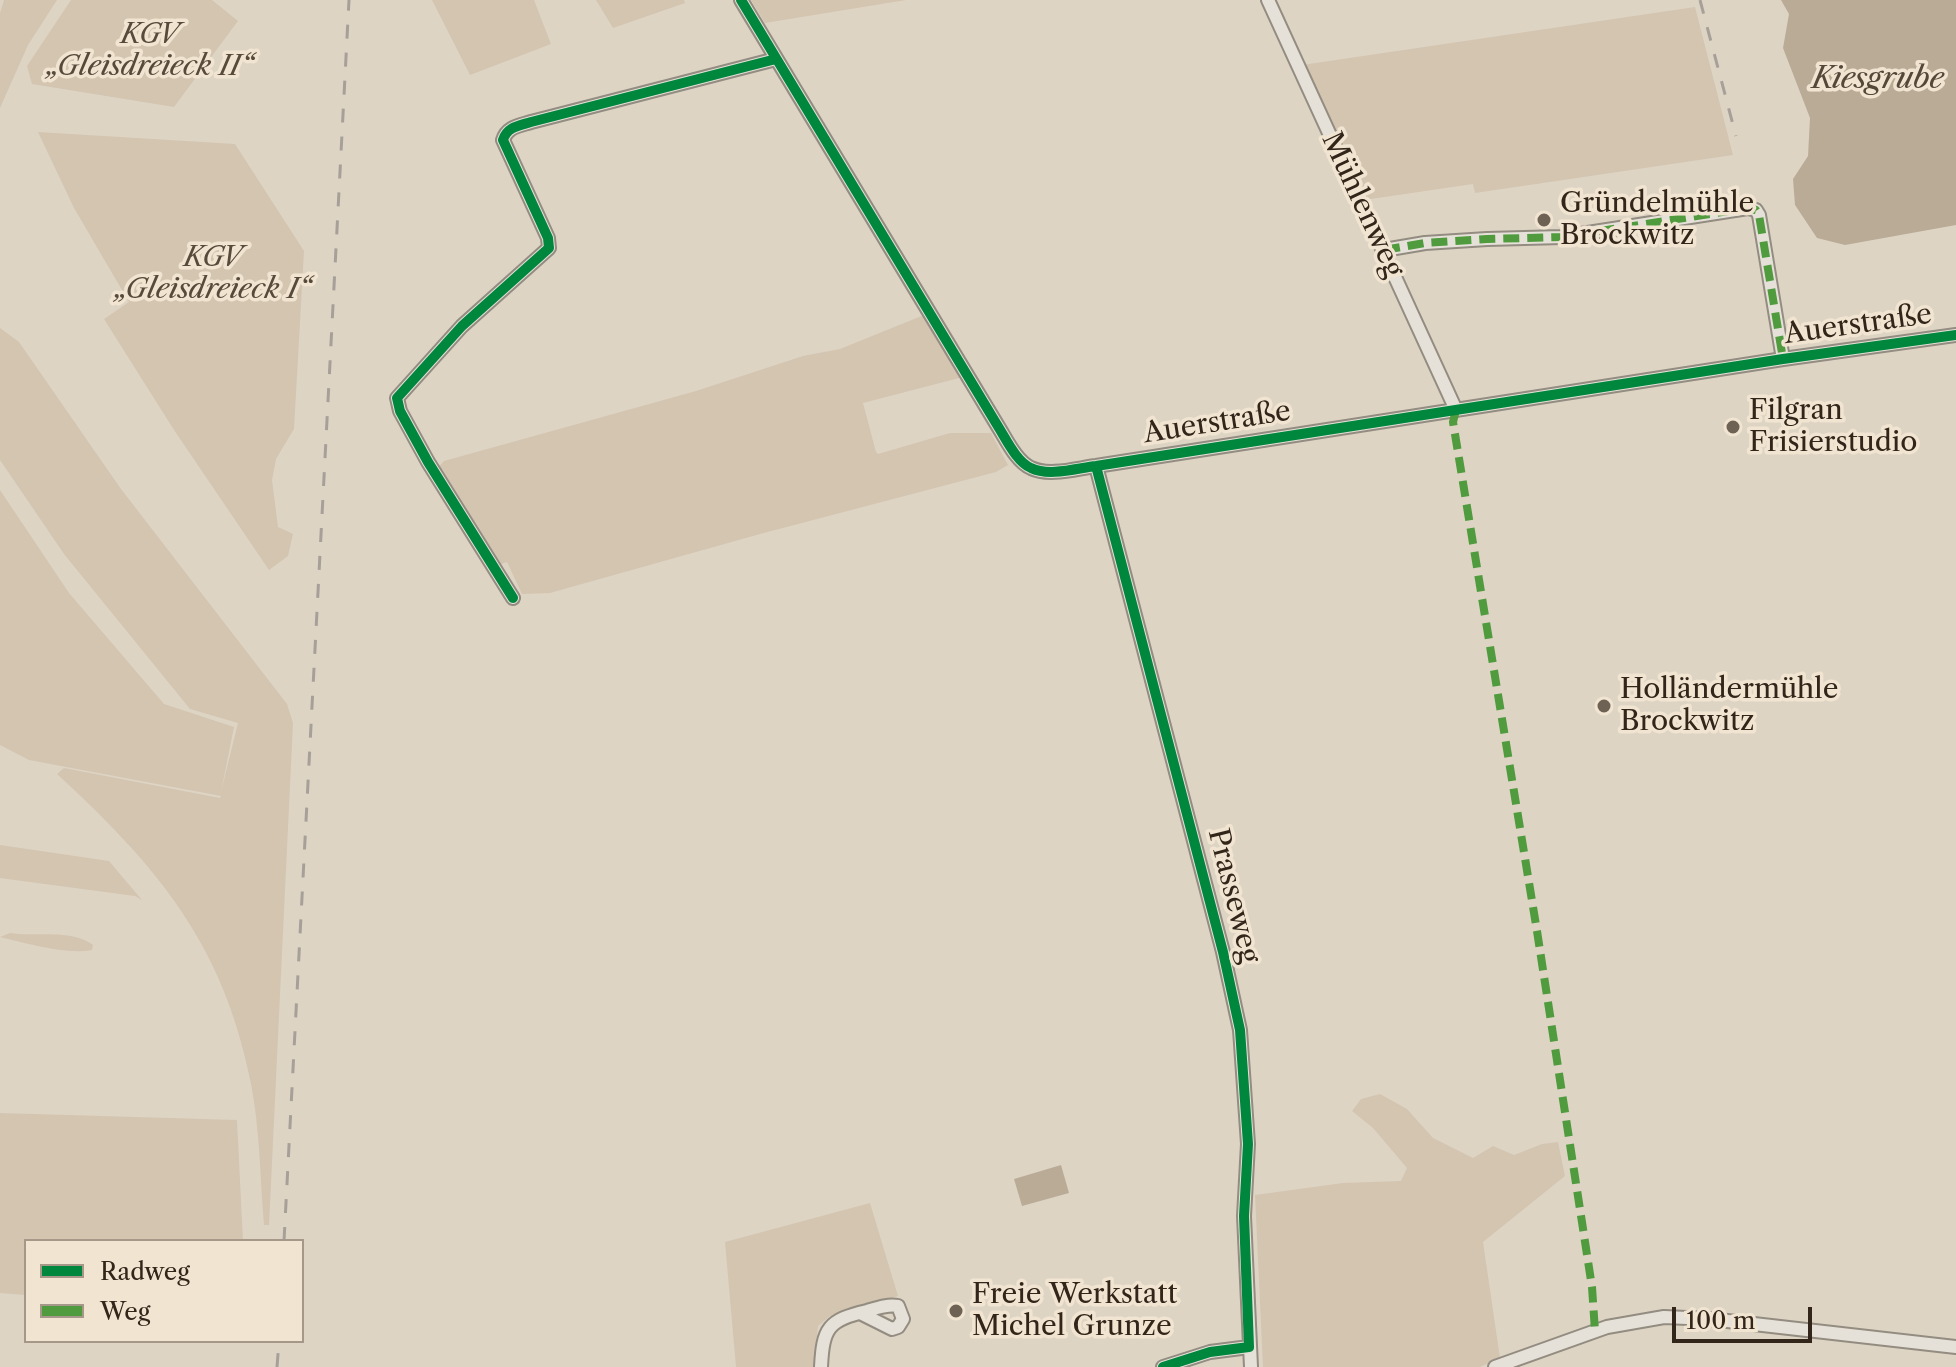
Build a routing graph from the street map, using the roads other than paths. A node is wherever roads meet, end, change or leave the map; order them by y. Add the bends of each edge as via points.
1 (741, 0) edge
2 (1268, 0) edge
3 (776, 59) junction
4 (1384, 250) junction
5 (1956, 335) edge
6 (1783, 359) junction
7 (1456, 410) junction
8 (1096, 466) junction
9 (513, 598) dead end
10 (860, 1313) dead end
11 (1249, 1347) junction
12 (1956, 1347) edge
13 (821, 1367) edge
14 (1163, 1367) edge
15 (1251, 1367) edge
16 (1495, 1367) edge

1 - 3 street, Auerstraße
2 - 4 street, Mühlenweg
3 - 8 street, Auerstraße via 1020,459 1032,469 1050,471
3 - 9 street via 531,122 505,134 503,140 549,248 462,326 397,398 428,462
4 - 6 street via 1562,237 1756,210
4 - 7 street, Mühlenweg
5 - 6 street, Auerstraße
6 - 7 street, Auerstraße
7 - 8 street, Auerstraße
8 - 11 street, Prasseweg via 1240,1030 1248,1144 1244,1216
10 - 13 street via 829,1327 822,1341
11 - 14 street
11 - 15 street, Prasseweg
12 - 16 street via 1664,1317 1607,1327

